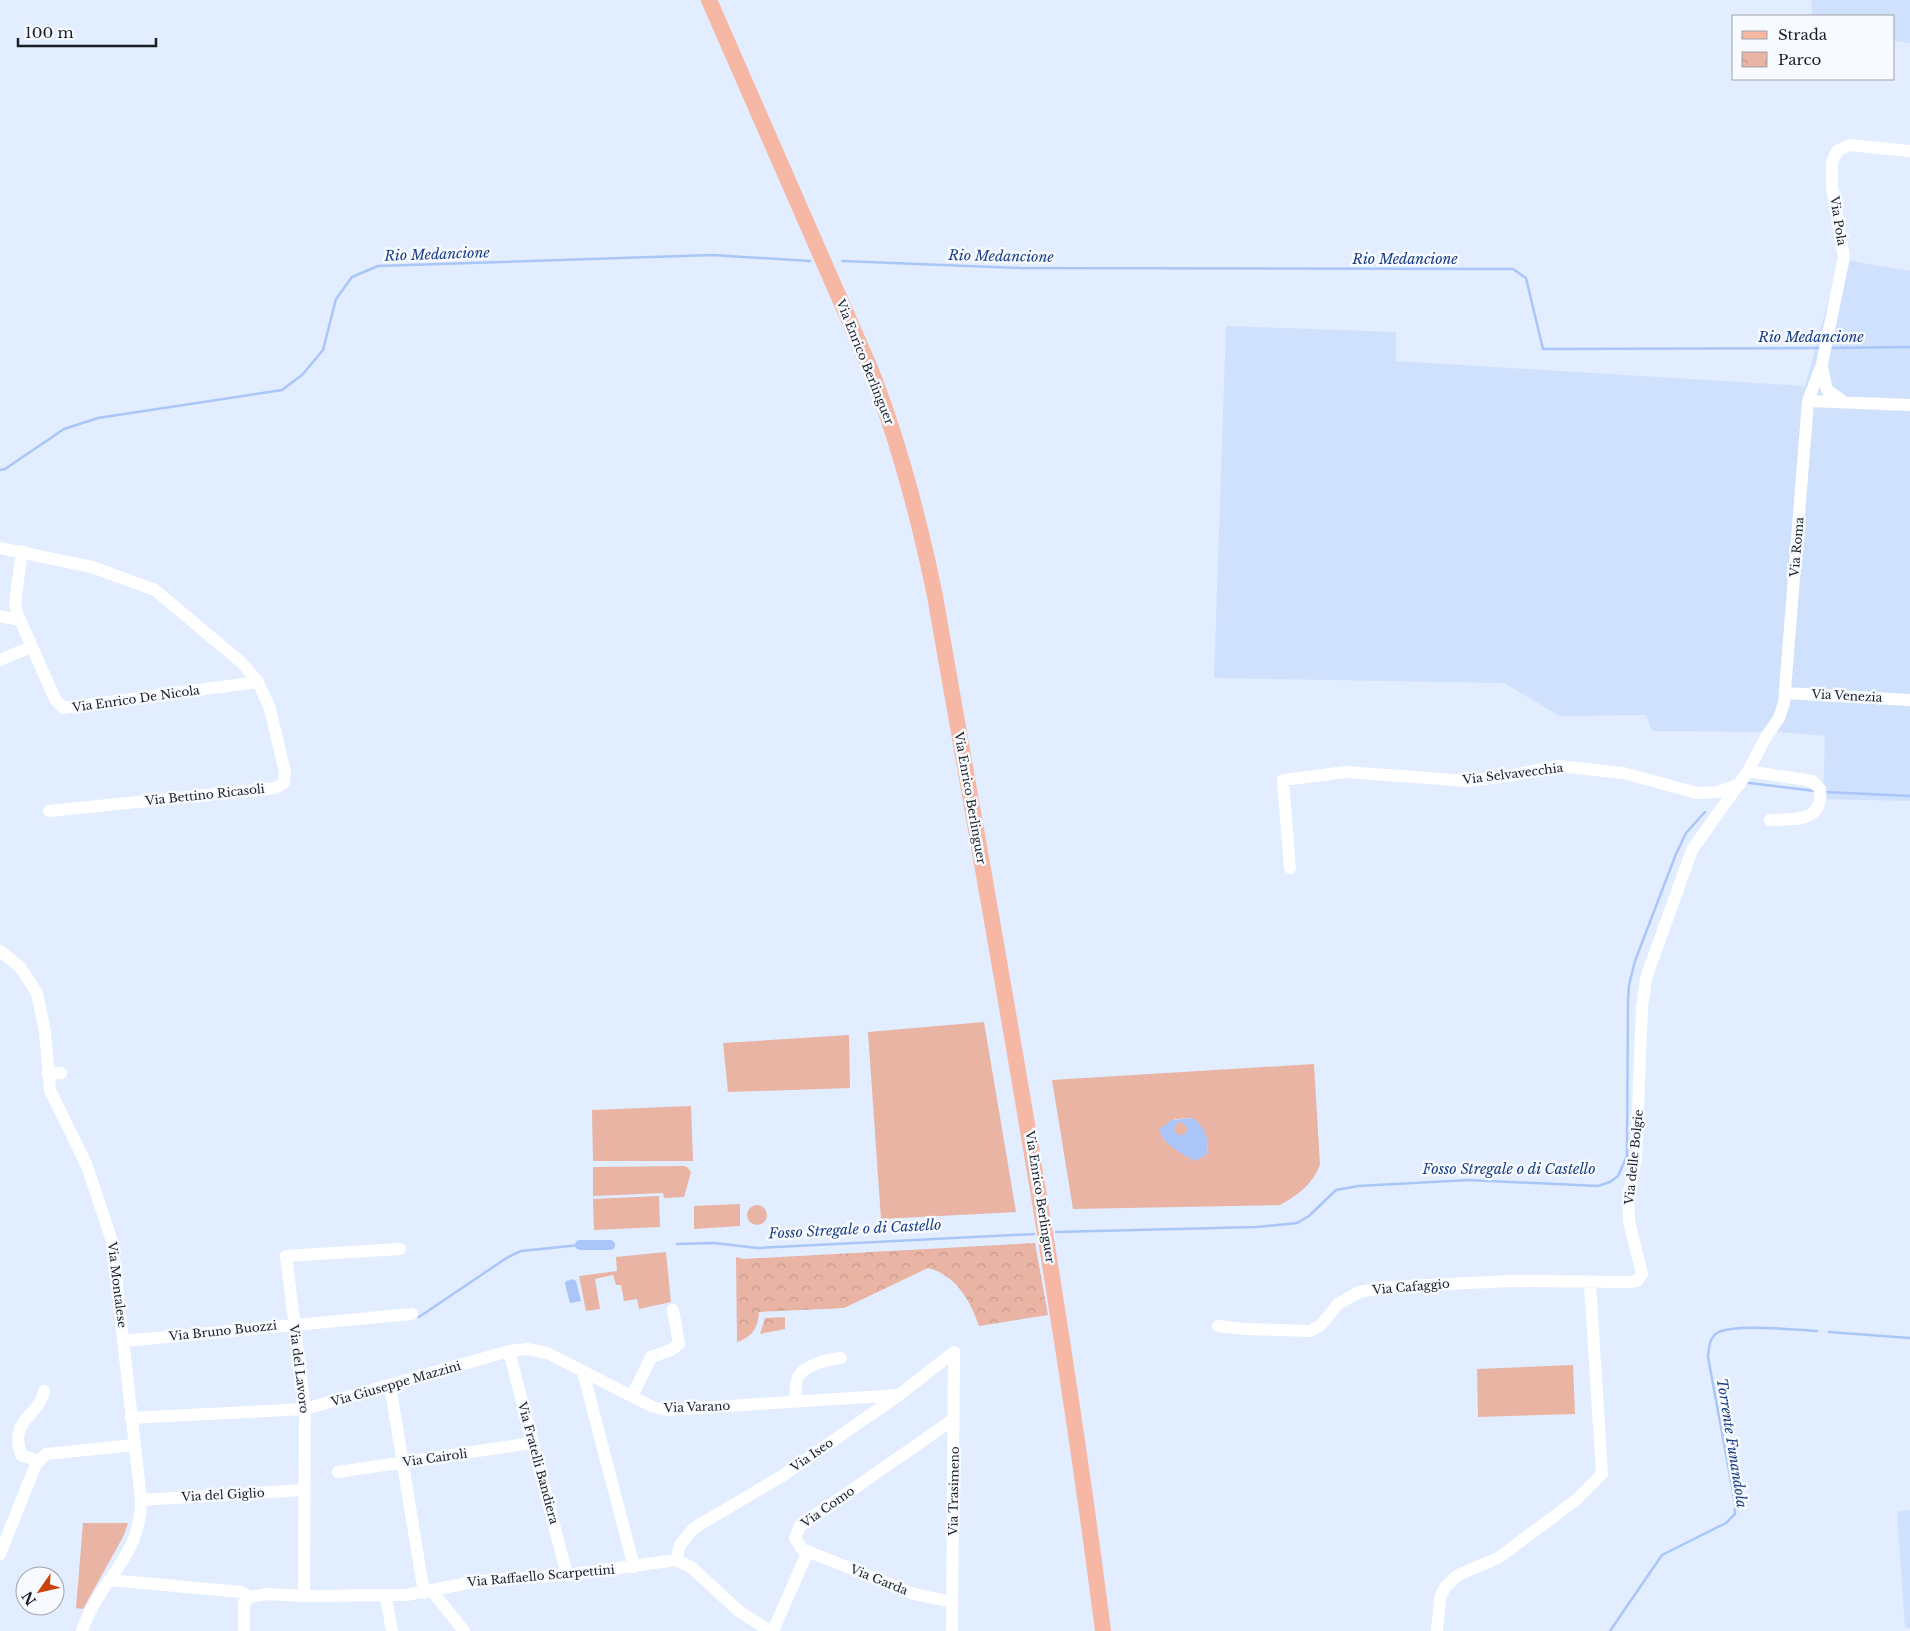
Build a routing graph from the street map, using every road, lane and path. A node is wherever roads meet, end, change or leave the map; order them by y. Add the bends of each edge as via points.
1 (709, 0) edge
2 (1910, 151) edge
3 (1823, 358) junction
4 (1808, 401) junction
5 (1846, 404) junction
6 (1910, 405) edge
7 (0, 548) edge
8 (22, 551) junction
9 (0, 616) edge
10 (19, 620) junction
11 (31, 647) junction
12 (0, 660) edge
13 (258, 682) junction
14 (1785, 693) junction
15 (1910, 700) edge
16 (1748, 771) junction
17 (1740, 784) junction
18 (49, 811) dead end
19 (1770, 820) dead end
20 (1290, 868) dead end
21 (0, 951) edge
22 (400, 1249) dead end
23 (1590, 1283) junction
24 (673, 1310) dead end
25 (412, 1314) dead end
26 (293, 1324) junction
27 (1218, 1326) dead end
28 (124, 1341) junction
29 (509, 1351) junction
30 (954, 1352) joint
31 (841, 1358) dead end
32 (583, 1372) junction
33 (390, 1385) junction
34 (44, 1391) dead end
35 (899, 1395) junction
36 (632, 1396) junction
37 (795, 1401) junction
38 (305, 1408) junction
39 (131, 1418) junction
40 (954, 1419) junction
41 (532, 1443) junction
42 (134, 1445) junction
43 (38, 1461) junction
44 (402, 1462) junction
45 (338, 1472) dead end
46 (304, 1490) junction
47 (141, 1500) junction
48 (808, 1551) junction
49 (0, 1554) edge
50 (676, 1560) junction
51 (634, 1567) junction
52 (567, 1575) junction
53 (110, 1580) junction
54 (428, 1592) junction
55 (304, 1596) junction
56 (250, 1597) junction
57 (386, 1597) junction
58 (952, 1602) junction
59 (82, 1631) edge
60 (244, 1631) edge
61 (392, 1631) edge
62 (464, 1631) edge
63 (772, 1631) edge
64 (952, 1631) edge
65 (1103, 1631) edge
66 (1437, 1631) edge

1 - 65 main road, Via Enrico Berlinguer via 884,403 912,494 935,596 1041,1199 1073,1402
2 - 3 street, Via Pola via 1849,145 1837,151 1832,162 1832,187 1844,257
3 - 4 street, Via Pola
3 - 5 street, Via Pola via 1827,390
4 - 5 street
4 - 14 street, Via Roma
5 - 6 street
7 - 8 street
8 - 10 street, Via Enrico De Nicola via 15,603
8 - 13 street via 92,568 155,590 242,663
9 - 10 street
10 - 11 street, Via Enrico De Nicola
11 - 12 street
11 - 13 street, Via Enrico De Nicola via 62,708
13 - 18 street, Via Bettino Ricasoli via 270,708 285,772 284,783 279,788
14 - 15 street, Via Venezia
14 - 16 street, Via Roma via 1779,718
16 - 17 street, Via Roma
16 - 19 street via 1812,781 1820,789 1817,808 1812,814 1802,818
17 - 20 street, Via Selvavecchia via 1718,792 1697,794 1622,773 1558,766 1468,781 1346,772 1284,780
17 - 23 street, Via delle Bolgie via 1692,850 1646,978 1636,1159 1628,1198 1629,1221 1642,1274 1636,1281
21 - 28 street, Via Montalese via 20,967 37,993 54,1074 52,1096 88,1166 112,1240
22 - 26 street, Via del Lavoro via 286,1256
23 - 27 street, Via Cafaggio via 1510,1281 1388,1287 1359,1292 1338,1304 1321,1325 1310,1331
23 - 66 street via 1602,1474 1576,1500 1498,1558 1458,1575 1445,1587 1440,1598
24 - 36 street via 679,1344 651,1357
25 - 26 street, Via Bruno Buozzi
26 - 28 street, Via Bruno Buozzi
26 - 38 street, Via del Lavoro
28 - 39 street, Via Montalese
29 - 32 street, Via Varano via 540,1351
29 - 33 street, Via Giuseppe Mazzini
29 - 41 street, Via Fratelli Bandiera
30 - 35 street, Via Iseo
30 - 40 street, Via Trasimeno
31 - 37 street via 824,1361 802,1373
32 - 36 street, Via Varano
32 - 51 street
33 - 38 street, Via Giuseppe Mazzini
33 - 44 street
34 - 43 street via 39,1404 24,1419 17,1444 21,1455
35 - 37 street, Via Varano
35 - 50 street, Via Iseo via 782,1476 694,1528 680,1545
36 - 37 street, Via Varano via 667,1410
38 - 39 street, Via Giuseppe Mazzini
38 - 46 street, Via del Lavoro
39 - 42 street, Via Montalese
40 - 48 street, Via Como via 800,1526 796,1542
40 - 58 street, Via Trasimeno
41 - 44 street, Via Cairoli
41 - 52 street, Via Fratelli Bandiera
42 - 43 street via 46,1454
42 - 47 street, Via Montalese
43 - 49 street
44 - 45 street, Via Cairoli
44 - 54 street
46 - 47 street, Via del Giglio
46 - 55 street, Via del Lavoro
47 - 53 street, Via Montalese via 141,1520 132,1547
48 - 58 street, Via Garda via 914,1594
48 - 63 street
50 - 51 street, Via Raffaello Scarpettini
50 - 63 street via 691,1567 740,1612
51 - 52 street, Via Raffaello Scarpettini
52 - 54 street, Via Raffaello Scarpettini via 479,1581
53 - 56 street, Via Raffaello Scarpettini via 242,1592
53 - 59 street, Via Montalese
54 - 57 street, Via Raffaello Scarpettini
54 - 62 street
55 - 56 street, Via Raffaello Scarpettini via 267,1594
55 - 57 street, Via Raffaello Scarpettini
56 - 60 street via 244,1603
57 - 61 street
58 - 64 street, Via Trasimeno

